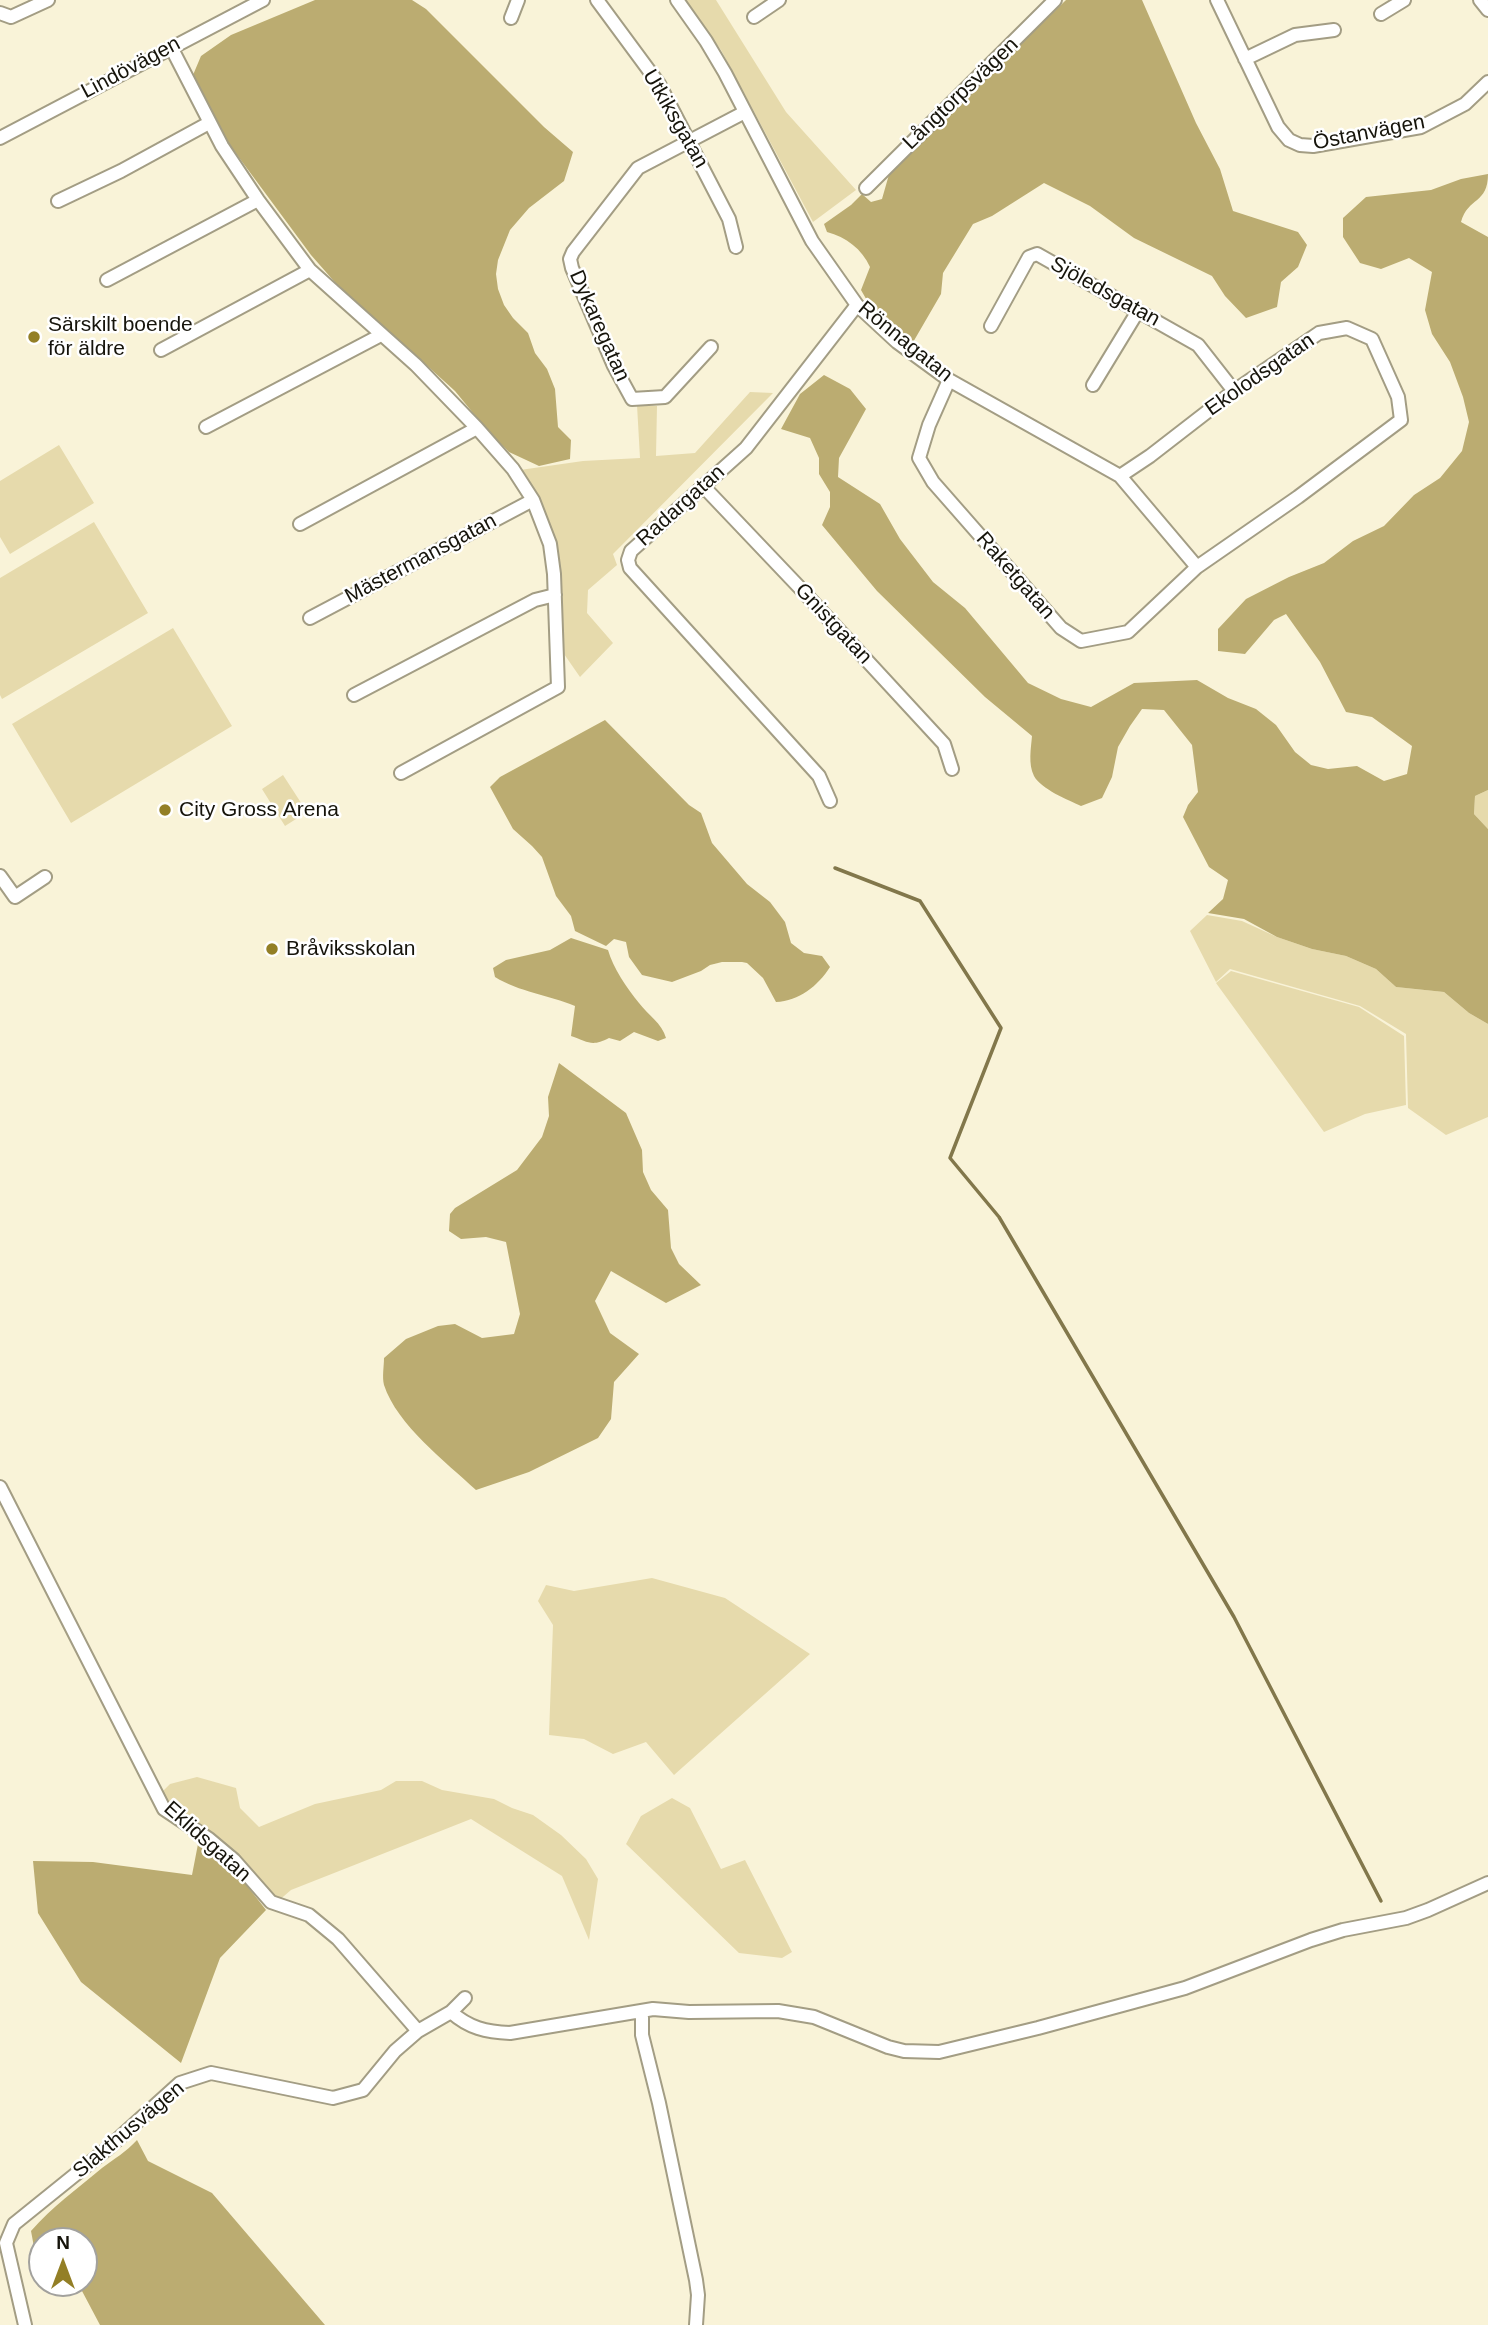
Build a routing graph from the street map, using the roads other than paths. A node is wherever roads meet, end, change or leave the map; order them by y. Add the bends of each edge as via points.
1 (48, 0) edge
2 (263, 0) edge
3 (518, 0) edge
4 (597, 0) edge
5 (677, 0) edge
6 (779, 0) edge
7 (1055, 0) edge
8 (1217, 0) edge
9 (1404, 0) edge
10 (1480, 0) edge
11 (1488, 10) edge
12 (0, 13) edge
13 (1381, 14) dead end
14 (511, 18) dead end
15 (754, 18) dead end
16 (1335, 30) dead end
17 (171, 47) junction
18 (1245, 59) junction
19 (1488, 82) edge
20 (745, 112) junction
21 (209, 123) junction
22 (0, 138) edge
23 (689, 141) junction
24 (866, 188) dead end
25 (258, 200) junction
26 (58, 201) dead end
27 (736, 247) dead end
28 (310, 270) junction
29 (107, 280) dead end
30 (857, 305) junction
31 (1138, 311) junction
32 (991, 326) dead end
33 (381, 335) junction
34 (710, 347) dead end
35 (161, 350) dead end
36 (948, 380) junction
37 (1093, 385) dead end
38 (1234, 391) junction
39 (206, 427) dead end
40 (477, 428) junction
41 (1120, 476) junction
42 (704, 486) junction
43 (533, 500) junction
44 (300, 524) dead end
45 (1197, 567) junction
46 (555, 594) junction
47 (310, 618) dead end
48 (354, 695) dead end
49 (952, 769) dead end
50 (401, 773) dead end
51 (830, 801) dead end
52 (0, 876) edge
53 (45, 877) dead end
54 (0, 1487) edge
55 (1488, 1883) edge
56 (465, 1998) dead end
57 (642, 2011) junction
58 (451, 2012) junction
59 (418, 2031) junction
60 (26, 2325) edge
61 (696, 2325) edge

1 - 12 street via 11,17
2 - 17 street, Lindövägen
3 - 14 street
4 - 23 street, Utkiksgatan via 659,84
5 - 20 street, Rönnagatan via 713,52
6 - 15 street
7 - 24 street, Långtorpsvägen
8 - 18 street, Östanvägen
9 - 13 street
10 - 11 street
16 - 18 street via 1295,35
17 - 21 street
17 - 22 street, Lindövägen
18 - 19 street, Östanvägen via 1278,127 1300,145 1421,127 1465,104
20 - 23 street, Dykaregatan
20 - 30 street, Rönnagatan via 796,214
21 - 25 street
21 - 26 street
23 - 27 street, Utkiksgatan via 729,219
23 - 34 street, Dykaregatan via 638,168 570,259 632,400 665,397
25 - 28 street
25 - 29 street
28 - 33 street
28 - 35 street
30 - 36 street, Rönnagatan
30 - 42 street, Radargatan via 746,448
31 - 32 street, Sjöledsgatan via 1037,254 1028,257
31 - 37 street
31 - 38 street, Sjöledsgatan via 1198,345
33 - 39 street
33 - 40 street
36 - 41 street, Rönnagatan
36 - 45 street, Raketgatan via 919,458 933,482 1061,628 1081,641 1128,632
38 - 41 street, Ekolodsgatan
38 - 45 street, Ekolodsgatan via 1319,332 1347,328 1373,339 1398,397 1401,420
40 - 43 street
40 - 44 street
41 - 45 street, Rönnagatan
42 - 49 street, Gnistgatan via 944,744
42 - 51 street, Radargatan via 631,551 630,568 819,776
43 - 46 street via 550,544
43 - 47 street, Mästermansgatan
46 - 48 street via 535,600
46 - 50 street via 558,687
52 - 53 street via 15,897
54 - 59 street, Eklidsgatan via 164,1809 234,1860 271,1902 309,1915 338,1939
55 - 57 street via 1406,1918 1322,1937 1185,1988 939,2052 888,2047 790,2012
56 - 58 street, Slakthusvägen
57 - 58 street via 510,2033 474,2028
57 - 61 street via 642,2035 696,2280
58 - 59 street, Slakthusvägen
59 - 60 street, Slakthusvägen via 363,2090 333,2098 211,2073 180,2082 107,2149 13,2224 6,2243

